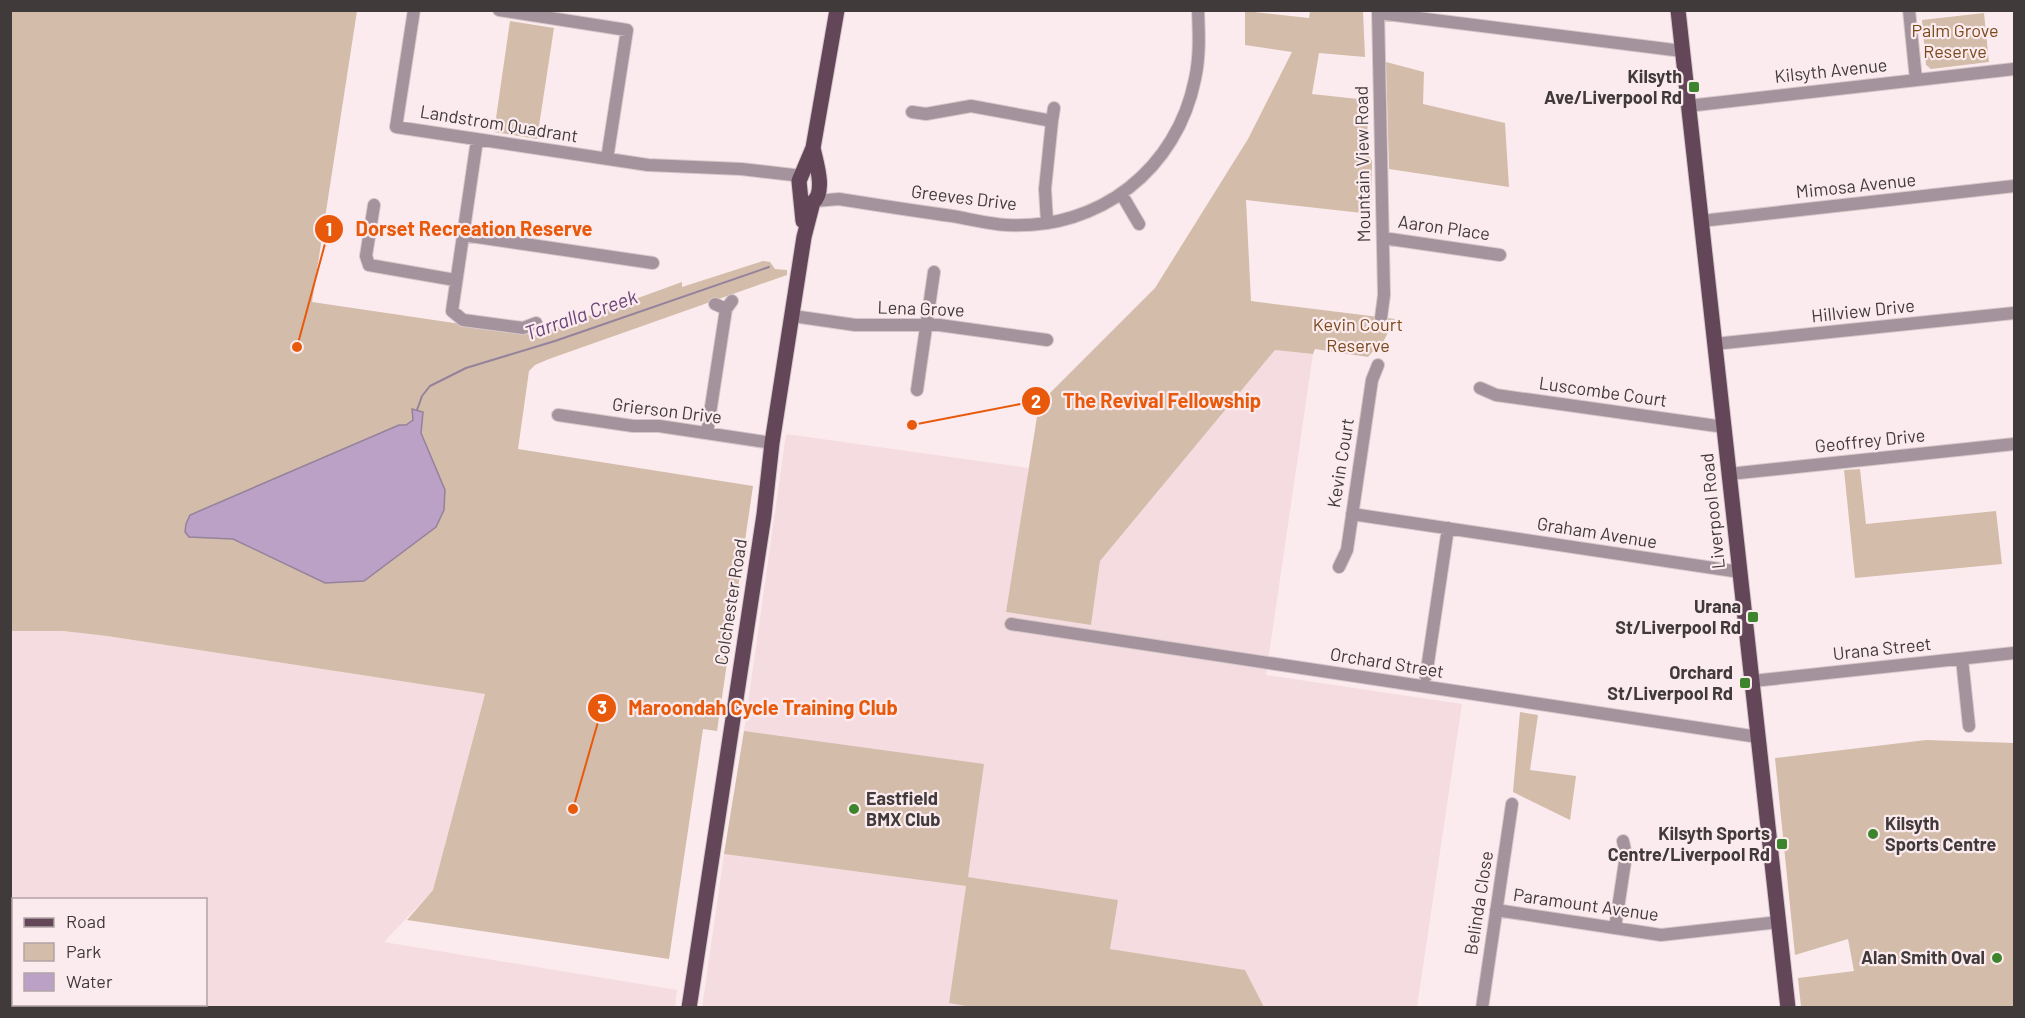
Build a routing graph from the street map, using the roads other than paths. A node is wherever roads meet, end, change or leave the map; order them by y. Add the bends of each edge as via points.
1 (414, 10) edge
2 (499, 10) edge
3 (837, 10) edge
4 (1198, 10) edge
5 (1678, 10) edge
6 (1909, 10) edge
7 (1378, 12) edge
8 (1682, 51) junction
9 (2014, 69) edge
10 (1916, 80) junction
11 (1688, 106) junction
12 (912, 112) dead end
13 (477, 140) junction
14 (607, 159) junction
15 (2014, 186) edge
16 (809, 188) junction
17 (1122, 195) junction
18 (374, 205) dead end
19 (1701, 221) junction
20 (1047, 222) junction
21 (1139, 224) dead end
22 (463, 235) junction
23 (1383, 238) junction
24 (1500, 255) dead end
25 (653, 263) dead end
26 (934, 272) dead end
27 (455, 280) junction
28 (724, 305) dead end
29 (2014, 313) edge
30 (793, 316) junction
31 (1381, 318) dead end
32 (536, 323) dead end
33 (926, 324) junction
34 (1047, 340) dead end
35 (1714, 344) junction
36 (1378, 365) dead end
37 (1480, 388) dead end
38 (917, 390) dead end
39 (558, 415) dead end
40 (1724, 427) junction
41 (707, 433) junction
42 (772, 443) junction
43 (2014, 444) edge
44 (1729, 474) junction
45 (1352, 513) junction
46 (1448, 528) junction
47 (1339, 567) dead end
48 (1740, 572) junction
49 (1011, 624) dead end
50 (2014, 653) edge
51 (1962, 659) junction
52 (1426, 676) dead end
53 (1753, 681) junction
54 (1969, 726) dead end
55 (1758, 737) junction
56 (1512, 804) dead end
57 (1623, 841) dead end
58 (1496, 910) junction
59 (1779, 922) junction
60 (1615, 928) junction
61 (689, 1008) edge
62 (1482, 1008) edge
63 (1788, 1008) edge

1 - 13 street, Landstrom Quadrant via 396,127
2 - 14 street via 627,30
3 - 16 main road, Colchester Road
4 - 17 street, Greeves Drive via 1199,55 1188,107 1158,159
5 - 8 main road, Liverpool Road
6 - 10 street
7 - 8 street
7 - 23 street, Mountain View Road
8 - 11 main road, Liverpool Road
9 - 10 street, Kilsyth Avenue
10 - 11 street, Kilsyth Avenue
11 - 19 main road, Liverpool Road
12 - 20 street via 926,114 971,106 1053,114 1045,189
13 - 14 street, Landstrom Quadrant
13 - 22 street
14 - 16 street, Landstrom Quadrant via 781,174
15 - 19 street, Mimosa Avenue
16 - 20 street, Greeves Drive via 839,199 1007,225
16 - 30 main road, Colchester Road
17 - 20 street, Greeves Drive via 1073,216
17 - 21 street
18 - 27 street via 366,256 369,265
19 - 35 main road, Liverpool Road
22 - 25 street
22 - 27 street
23 - 24 street, Aaron Place
23 - 31 street, Mountain View Road
26 - 33 street
27 - 32 street via 451,308 458,318 523,328
28 - 41 street
29 - 35 street, Hillview Drive
30 - 33 street, Lena Grove via 855,325
30 - 42 main road, Colchester Road
33 - 34 street, Lena Grove
33 - 38 street
35 - 40 main road, Liverpool Road
36 - 45 street, Kevin Court via 1372,380
37 - 40 street, Luscombe Court via 1496,395
39 - 41 street, Grierson Drive
40 - 44 main road, Liverpool Road
41 - 42 street, Grierson Drive
42 - 61 main road, Colchester Road
43 - 44 street, Geoffrey Drive
44 - 48 main road, Liverpool Road
45 - 46 street, Graham Avenue
45 - 47 street, Kevin Court via 1347,550
46 - 48 street, Graham Avenue
46 - 52 street
48 - 53 main road, Liverpool Road
49 - 55 street, Orchard Street
50 - 51 street, Urana Street
51 - 53 street, Urana Street
51 - 54 street
53 - 55 main road, Liverpool Road
55 - 59 main road, Liverpool Road
56 - 58 street, Belinda Close
57 - 60 street via 1626,855
58 - 60 street, Paramount Avenue
58 - 62 street, Belinda Close
59 - 60 street, Paramount Avenue via 1665,935
59 - 63 main road, Liverpool Road

